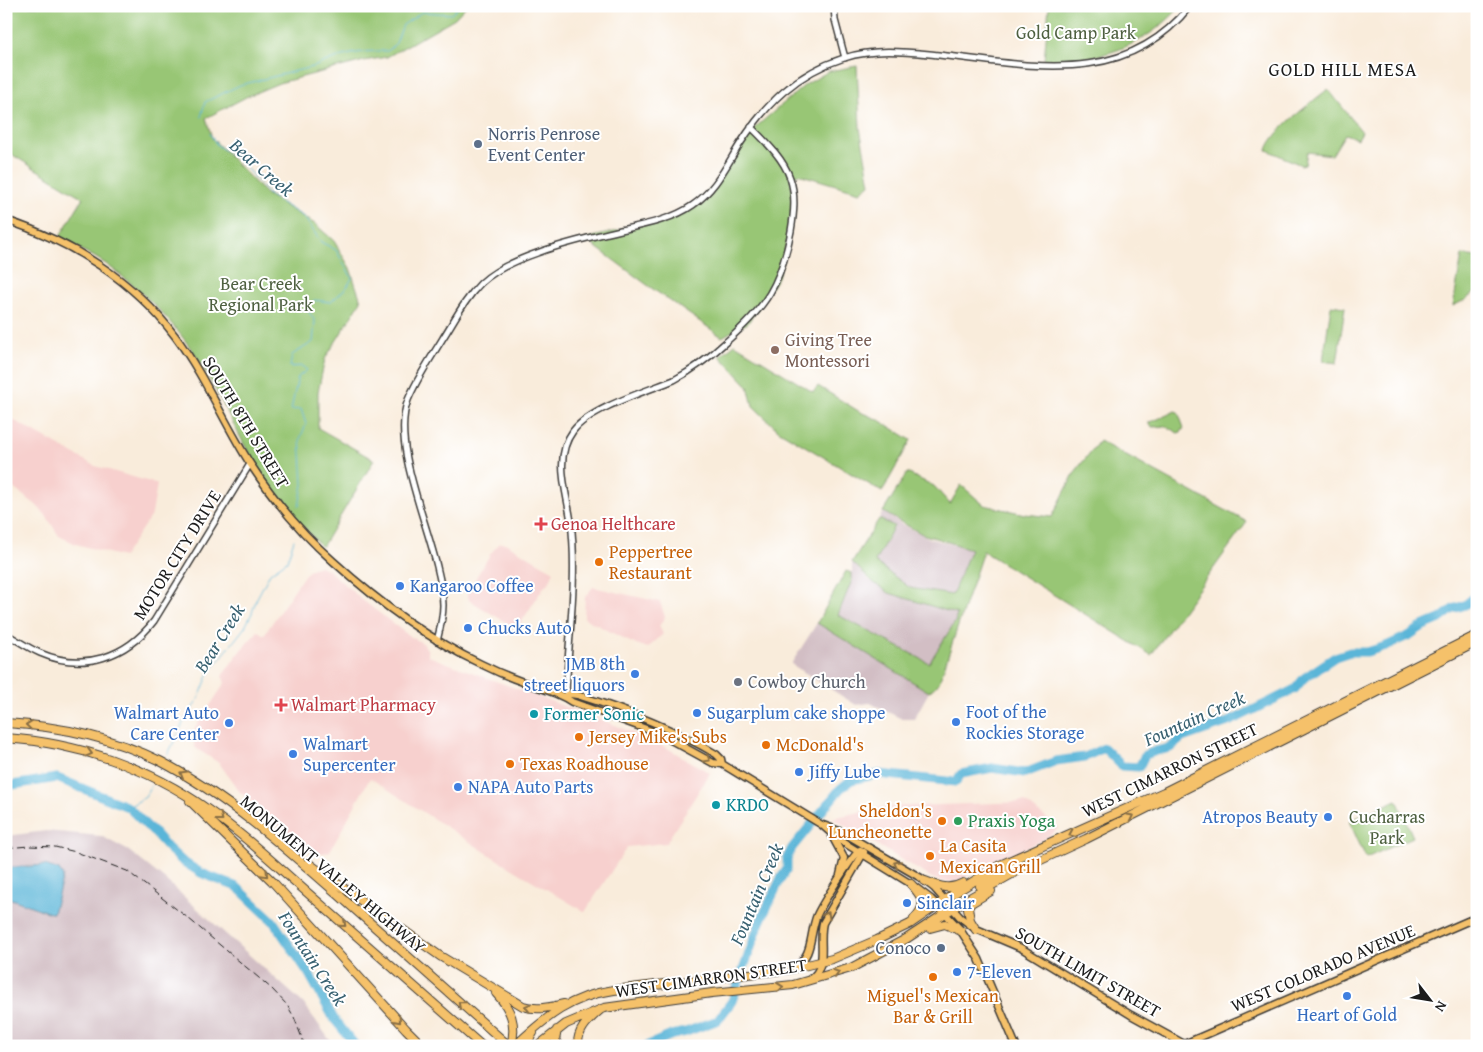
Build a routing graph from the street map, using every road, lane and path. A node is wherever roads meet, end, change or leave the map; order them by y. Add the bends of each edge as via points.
1 (834, 6) edge
2 (1190, 6) edge
3 (845, 58) junction
4 (751, 127) junction
5 (6, 220) edge
6 (250, 464) junction
7 (6, 634) edge
8 (1477, 635) edge
9 (437, 641) junction
10 (1477, 642) edge
11 (566, 696) junction
12 (6, 722) edge
13 (6, 738) edge
14 (180, 791) junction
15 (822, 824) junction
16 (830, 833) junction
17 (279, 843) junction
18 (866, 846) junction
19 (861, 853) junction
20 (1023, 856) junction
21 (995, 868) junction
22 (1019, 870) junction
23 (925, 881) junction
24 (911, 884) junction
25 (836, 885) junction
26 (950, 905) junction
27 (938, 906) junction
28 (945, 914) junction
29 (1477, 918) edge
30 (910, 924) junction
31 (976, 930) junction
32 (961, 931) junction
33 (906, 939) junction
34 (822, 962) junction
35 (791, 969) junction
36 (803, 983) junction
37 (487, 985) junction
38 (574, 1001) junction
39 (604, 1008) junction
40 (542, 1022) junction
41 (557, 1030) junction
42 (538, 1045) edge
43 (1183, 1045) edge
44 (423, 1046) edge
45 (482, 1046) edge
46 (510, 1046) edge
47 (515, 1046) edge
48 (525, 1046) edge
49 (559, 1046) edge
50 (578, 1046) edge
51 (1016, 1046) edge

1 - 3 street
2 - 3 street via 1151,42 1130,53 1092,65 1058,68 883,51
3 - 4 street via 820,67 794,82 774,99
4 - 9 street via 714,186 686,209 665,219 560,246 505,267 489,277 467,300 428,363 406,405 404,425 410,470 441,586 443,613
4 - 11 street via 781,161 793,189 794,209 787,251 766,302 712,355 681,376 592,414 573,431 565,446 562,470 573,555
5 - 6 main road, SOUTH 8TH STREET via 38,231 78,251 111,273 147,305 192,361
6 - 7 street, MOTOR CITY DRIVE via 154,621 135,642 110,656 71,661 38,652
6 - 9 main road, SOUTH 8TH STREET via 275,500 313,542 374,597
8 -> 20 highway, WEST CIMARRON STREET via 1171,788
9 - 11 main road, SOUTH 8TH STREET via 494,670
22 -> 10 highway, WEST CIMARRON STREET
11 - 15 main road, SOUTH 8TH STREET via 572,702 658,733 713,763 722,764
17 -> 12 highway, MONUMENT VALLEY HIGHWAY via 231,805 159,761 81,734
13 -> 14 highway, MONUMENT VALLEY HIGHWAY via 53,744 99,756 150,775
14 -> 44 highway via 272,881
14 -> 45 highway, MONUMENT VALLEY HIGHWAY via 233,829
15 - 16 main road, SOUTH 8TH STREET
15 - 18 main road, SOUTH 8TH STREET
16 - 19 main road, SOUTH 8TH STREET
16 - 25 main road via 844,858
17 - 37 highway via 425,946
46 -> 17 highway, MONUMENT VALLEY HIGHWAY
18 - 19 main road
23 -> 18 main road, SOUTH 8TH STREET
19 - 24 main road, SOUTH 8TH STREET
19 - 25 main road
34 -> 19 main road via 820,939 823,924
20 - 21 highway, WEST CIMARRON STREET
20 - 26 highway
21 - 23 highway via 953,887
21 - 26 highway, WEST CIMARRON STREET
22 - 26 highway, WEST CIMARRON STREET
22 - 31 highway via 969,906 968,916
23 - 26 main road, SOUTH 8TH STREET
24 - 27 main road, SOUTH 8TH STREET
24 - 30 highway via 923,904
25 - 35 main road via 817,916 808,954
26 - 27 highway, WEST CIMARRON STREET
26 - 28 highway
26 - 31 main road, SOUTH LIMIT STREET
27 - 28 main road, SOUTH 8TH STREET
27 - 30 highway, WEST CIMARRON STREET
28 - 32 main road, SOUTH 8TH STREET
28 - 33 highway, WEST CIMARRON STREET
29 - 43 main road, WEST COLORADO AVENUE
30 - 34 highway, WEST CIMARRON STREET
31 - 43 main road, SOUTH LIMIT STREET via 1021,948
32 - 33 highway via 942,924
32 - 51 main road, SOUTH 8TH STREET via 979,959
36 -> 33 highway, WEST CIMARRON STREET via 852,968
34 - 35 highway, WEST CIMARRON STREET
34 - 36 main road via 816,974
35 - 38 highway, WEST CIMARRON STREET via 601,992
39 -> 36 highway, WEST CIMARRON STREET
38 -> 37 highway via 543,1009 530,1008
37 - 46 highway via 504,1001 512,1017 514,1034
38 - 40 highway, WEST CIMARRON STREET
39 - 41 highway, WEST CIMARRON STREET via 580,1016
39 - 50 highway via 584,1025
40 - 47 highway, WEST CIMARRON STREET
40 - 48 highway
41 - 42 highway, WEST CIMARRON STREET
41 - 49 highway via 555,1040

